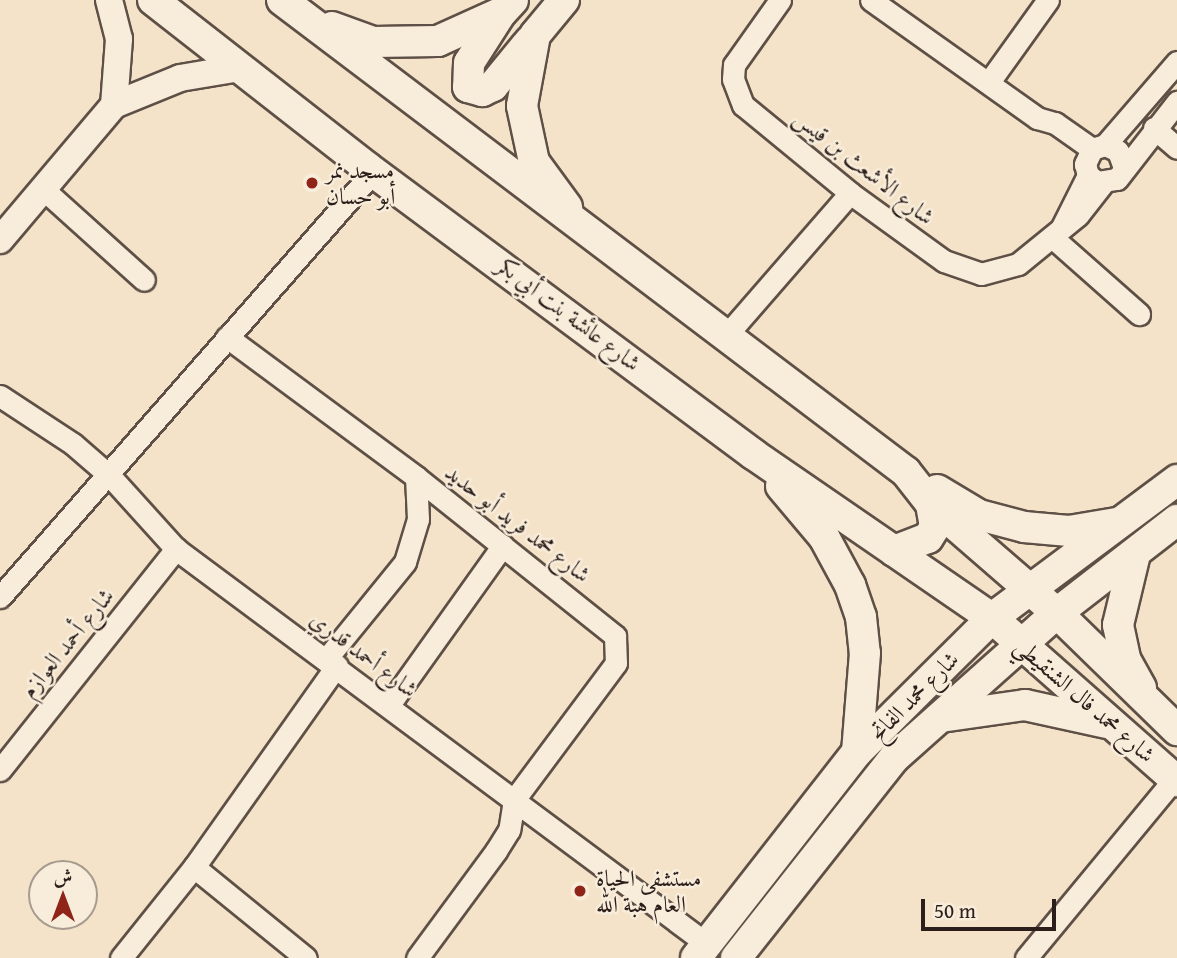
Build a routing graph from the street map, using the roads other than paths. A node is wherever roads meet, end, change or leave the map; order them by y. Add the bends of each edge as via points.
1 (109, 0) edge
2 (153, 0) edge
3 (564, 0) edge
4 (780, 0) edge
5 (871, 0) edge
6 (1048, 0) edge
7 (290, 6) edge
8 (508, 6) edge
9 (535, 35) junction
10 (1177, 62) edge
11 (240, 68) junction
12 (989, 82) junction
13 (1177, 102) edge
14 (114, 105) junction
15 (1154, 128) junction
16 (1177, 148) edge
17 (1095, 163) junction
18 (373, 172) junction
19 (42, 188) junction
20 (850, 193) junction
21 (584, 230) junction
22 (1057, 233) junction
23 (0, 240) edge
24 (144, 280) dead end
25 (1139, 314) dead end
26 (227, 337) junction
27 (724, 338) junction
28 (0, 396) edge
29 (753, 454) junction
30 (906, 472) junction
31 (110, 476) junction
32 (416, 477) junction
33 (1177, 480) edge
34 (931, 504) junction
35 (1177, 520) edge
36 (1127, 521) junction
37 (503, 545) junction
38 (176, 549) junction
39 (894, 551) junction
40 (1135, 554) junction
41 (1028, 589) junction
42 (0, 597) edge
43 (1057, 613) junction
44 (992, 618) junction
45 (1021, 644) junction
46 (332, 661) junction
47 (389, 705) junction
48 (1153, 710) junction
49 (941, 717) junction
50 (1113, 725) junction
51 (1177, 730) edge
52 (858, 752) junction
53 (0, 770) edge
54 (1176, 780) edge
55 (514, 800) junction
56 (194, 867) junction
57 (701, 951) edge
58 (121, 958) edge
59 (306, 958) edge
60 (417, 958) edge
61 (736, 958) edge
62 (1026, 958) edge

1 - 14 street via 119,39
2 - 11 main road, شارع عائشة بنت أبي بكر
3 - 9 main road
4 - 20 street, شارع الأشعث بن قيس via 740,52 734,65 736,93 743,105
5 - 12 street
6 - 12 street
7 - 8 main road via 373,42 404,44 438,41
7 - 21 main road
8 - 9 main road via 469,63 465,80 473,91 493,86
9 - 21 main road via 522,106 525,134 534,162
10 - 17 street
11 - 14 street via 180,78
11 - 18 main road, شارع عائشة بنت أبي بكر
12 - 17 street via 1037,118 1055,123
13 - 15 street
14 - 19 street
15 - 16 street
15 - 17 street via 1117,179
17 - 22 street
18 - 26 street
18 - 29 main road, شارع عائشة بنت أبي بكر
19 - 23 street
19 - 24 street
20 - 22 street, شارع الأشعث بن قيس via 962,271 1001,272
20 - 27 street
21 - 27 main road
22 - 25 street
26 - 31 street
26 - 32 street, شارع محمد فريد أبو حديد
27 - 30 main road
28 - 31 street, شارع أحمد قدري via 73,444
29 - 39 main road, شارع عائشة بنت أبي بكر
29 - 52 main road via 824,537 850,585 861,617 865,653
30 - 34 main road
30 - 36 main road via 979,515 1024,527 1069,531
31 - 38 street, شارع أحمد قدري
31 - 42 street
32 - 37 street, شارع محمد فريد أبو حديد
32 - 46 street via 418,519 405,562
33 - 36 main road, شارع محمد الفاتح
34 - 39 main road via 935,527 928,538
34 - 41 main road
35 - 40 main road, شارع محمد الفاتح
36 - 41 main road, شارع محمد الفاتح
37 - 47 street
37 - 55 street, شارع محمد فريد أبو حديد via 606,625 617,649 616,663
38 - 46 street, شارع أحمد قدري
38 - 53 street, شارع أحمد العوازم
39 - 44 main road, شارع عائشة بنت أبي بكر
40 - 43 main road, شارع محمد الفاتح
40 - 48 main road via 1118,625 1125,659
41 - 43 main road, شارع محمد فال الشنقيطي
41 - 44 main road, شارع محمد الفاتح
43 - 45 main road, شارع محمد الفاتح
43 - 48 main road, شارع محمد فال الشنقيطي
44 - 45 main road, شارع محمد فال الشنقيطي
44 - 52 main road, شارع محمد الفاتح
45 - 49 main road, شارع محمد الفاتح
45 - 50 main road, شارع محمد فال الشنقيطي
46 - 47 street, شارع أحمد قدري
46 - 56 street
47 - 55 street, شارع أحمد قدري
48 - 51 main road, شارع محمد فال الشنقيطي
49 - 50 main road via 1025,705 1060,709
49 - 61 main road, شارع محمد الفاتح via 894,758
50 - 54 main road, شارع محمد فال الشنقيطي
52 - 57 main road, شارع محمد الفاتح
54 - 62 street
55 - 57 street, شارع أحمد قدري
55 - 60 street via 509,830
56 - 58 street
56 - 59 street

